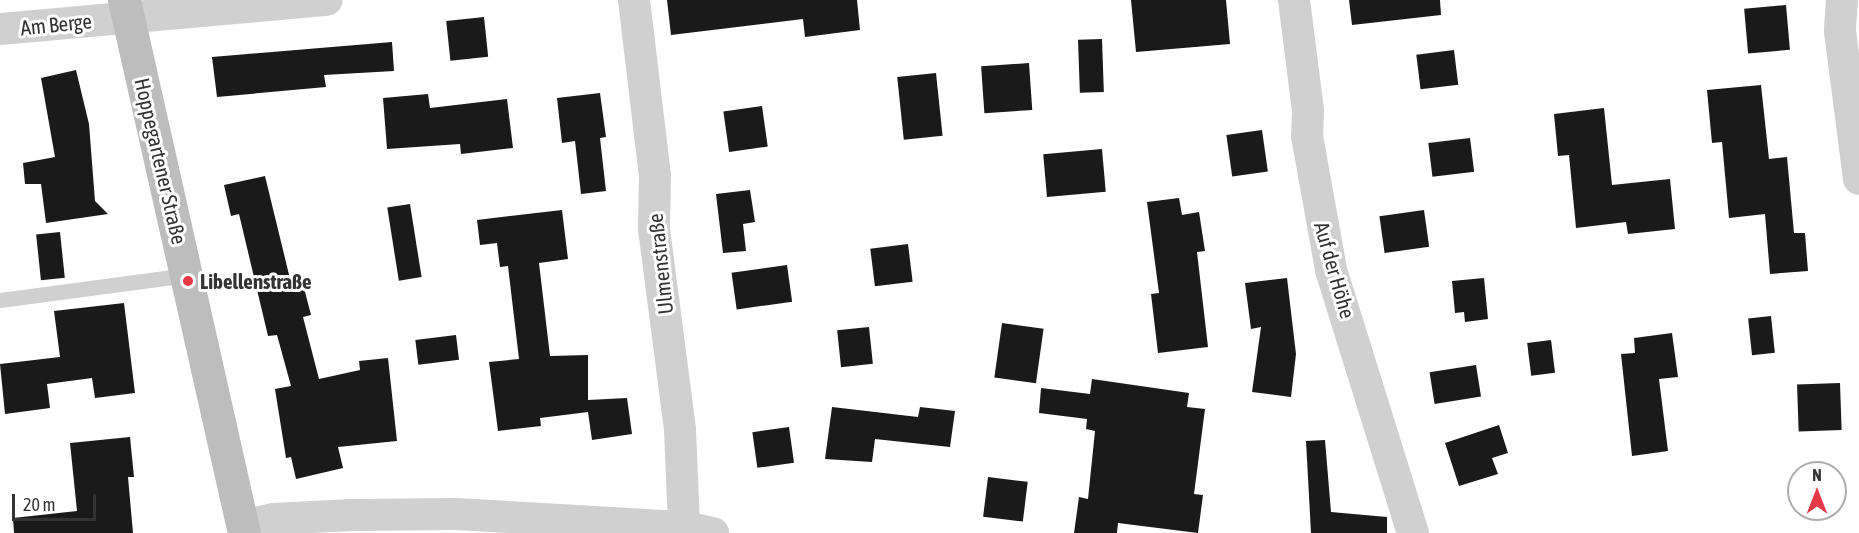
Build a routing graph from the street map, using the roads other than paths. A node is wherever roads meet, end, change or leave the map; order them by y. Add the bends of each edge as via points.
1 (327, 0) edge
2 (634, 0) edge
3 (1294, 0) edge
4 (1842, 0) edge
5 (126, 8) edge
6 (0, 29) edge
7 (1859, 179) edge
8 (187, 276) junction
9 (0, 300) edge
10 (244, 529) edge
11 (699, 530) edge
12 (1413, 533) edge

1 - 5 street, Am Berge
2 - 11 street, Ulmenstraße via 655,175 654,229 680,430
3 - 12 street, Auf der Höhe via 1308,111 1307,136 1331,270
4 - 7 street via 1840,32
5 - 6 street, Am Berge
5 - 8 main road, Hoppegartener Straße
8 - 9 lane
8 - 10 main road, Hoppegartener Straße
10 - 11 street via 340,515 456,514

